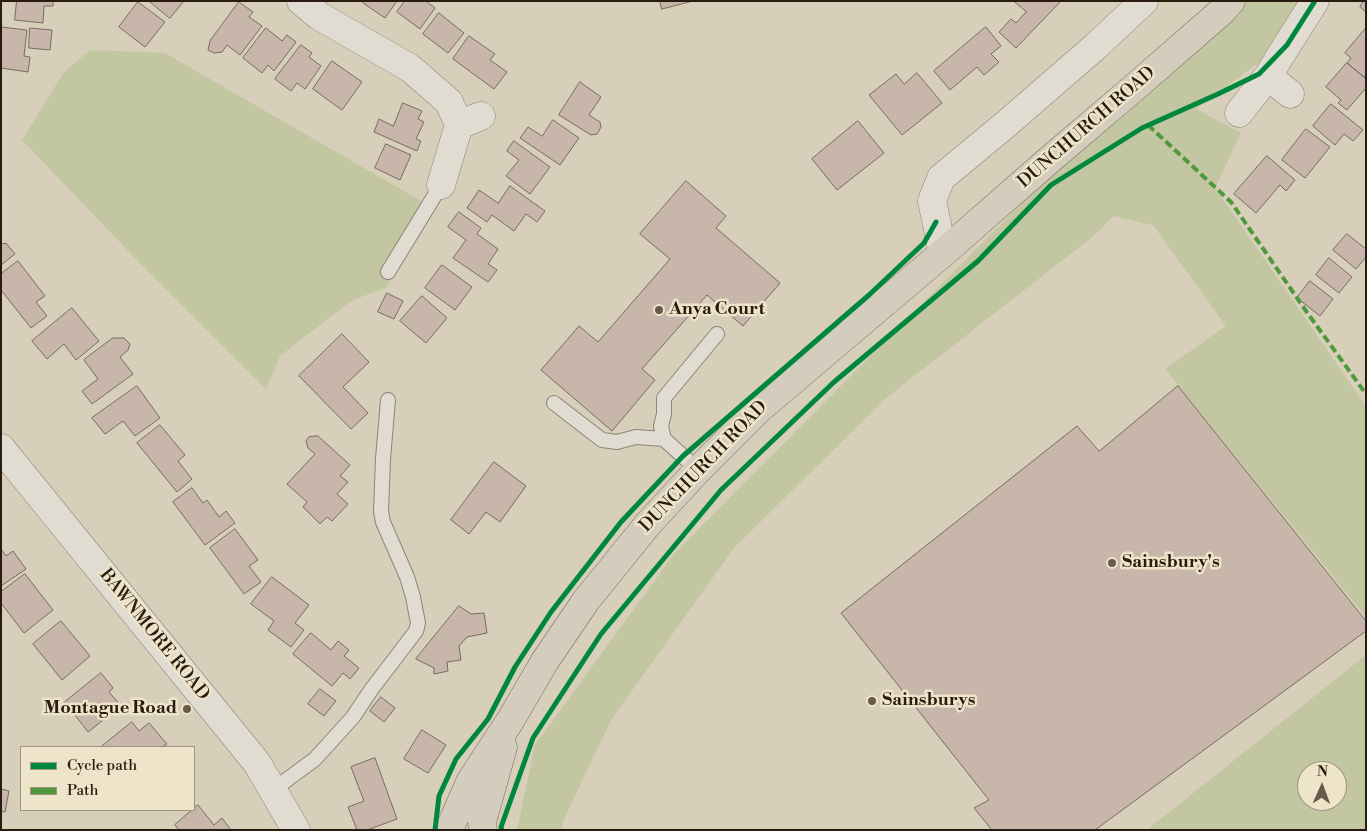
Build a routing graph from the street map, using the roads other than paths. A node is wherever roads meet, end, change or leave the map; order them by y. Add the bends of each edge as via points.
1 (301, 1) edge
2 (1144, 1) edge
3 (1231, 1) edge
4 (1315, 1) edge
5 (1268, 76) junction
6 (1290, 94) dead end
7 (1239, 114) dead end
8 (441, 185) joint
9 (943, 253) junction
10 (388, 272) dead end
11 (717, 334) dead end
12 (388, 400) dead end
13 (554, 403) dead end
14 (664, 439) junction
15 (1, 448) edge
16 (698, 470) junction
17 (510, 721) junction
18 (272, 790) junction
19 (296, 830) edge
20 (449, 830) edge
21 (483, 830) edge

1 - 8 street via 319,16 410,68 470,121
2 - 9 street via 941,178 932,200
3 - 9 highway, DUNCHURCH ROAD
4 - 5 street
5 - 6 street
5 - 7 street
8 - 10 lane
9 - 16 highway, DUNCHURCH ROAD via 759,408
11 - 14 lane via 664,398 661,426
12 - 18 lane via 381,511 411,590 418,623 416,631 353,717 315,759
13 - 14 lane via 602,440
14 - 16 lane
15 - 18 street, BAWNMORE ROAD via 257,763
16 - 17 highway, DUNCHURCH ROAD via 648,524 585,602
17 - 20 highway, DUNCHURCH ROAD via 470,782
17 - 21 highway, DUNCHURCH ROAD via 482,822
18 - 19 street, BAWNMORE ROAD

